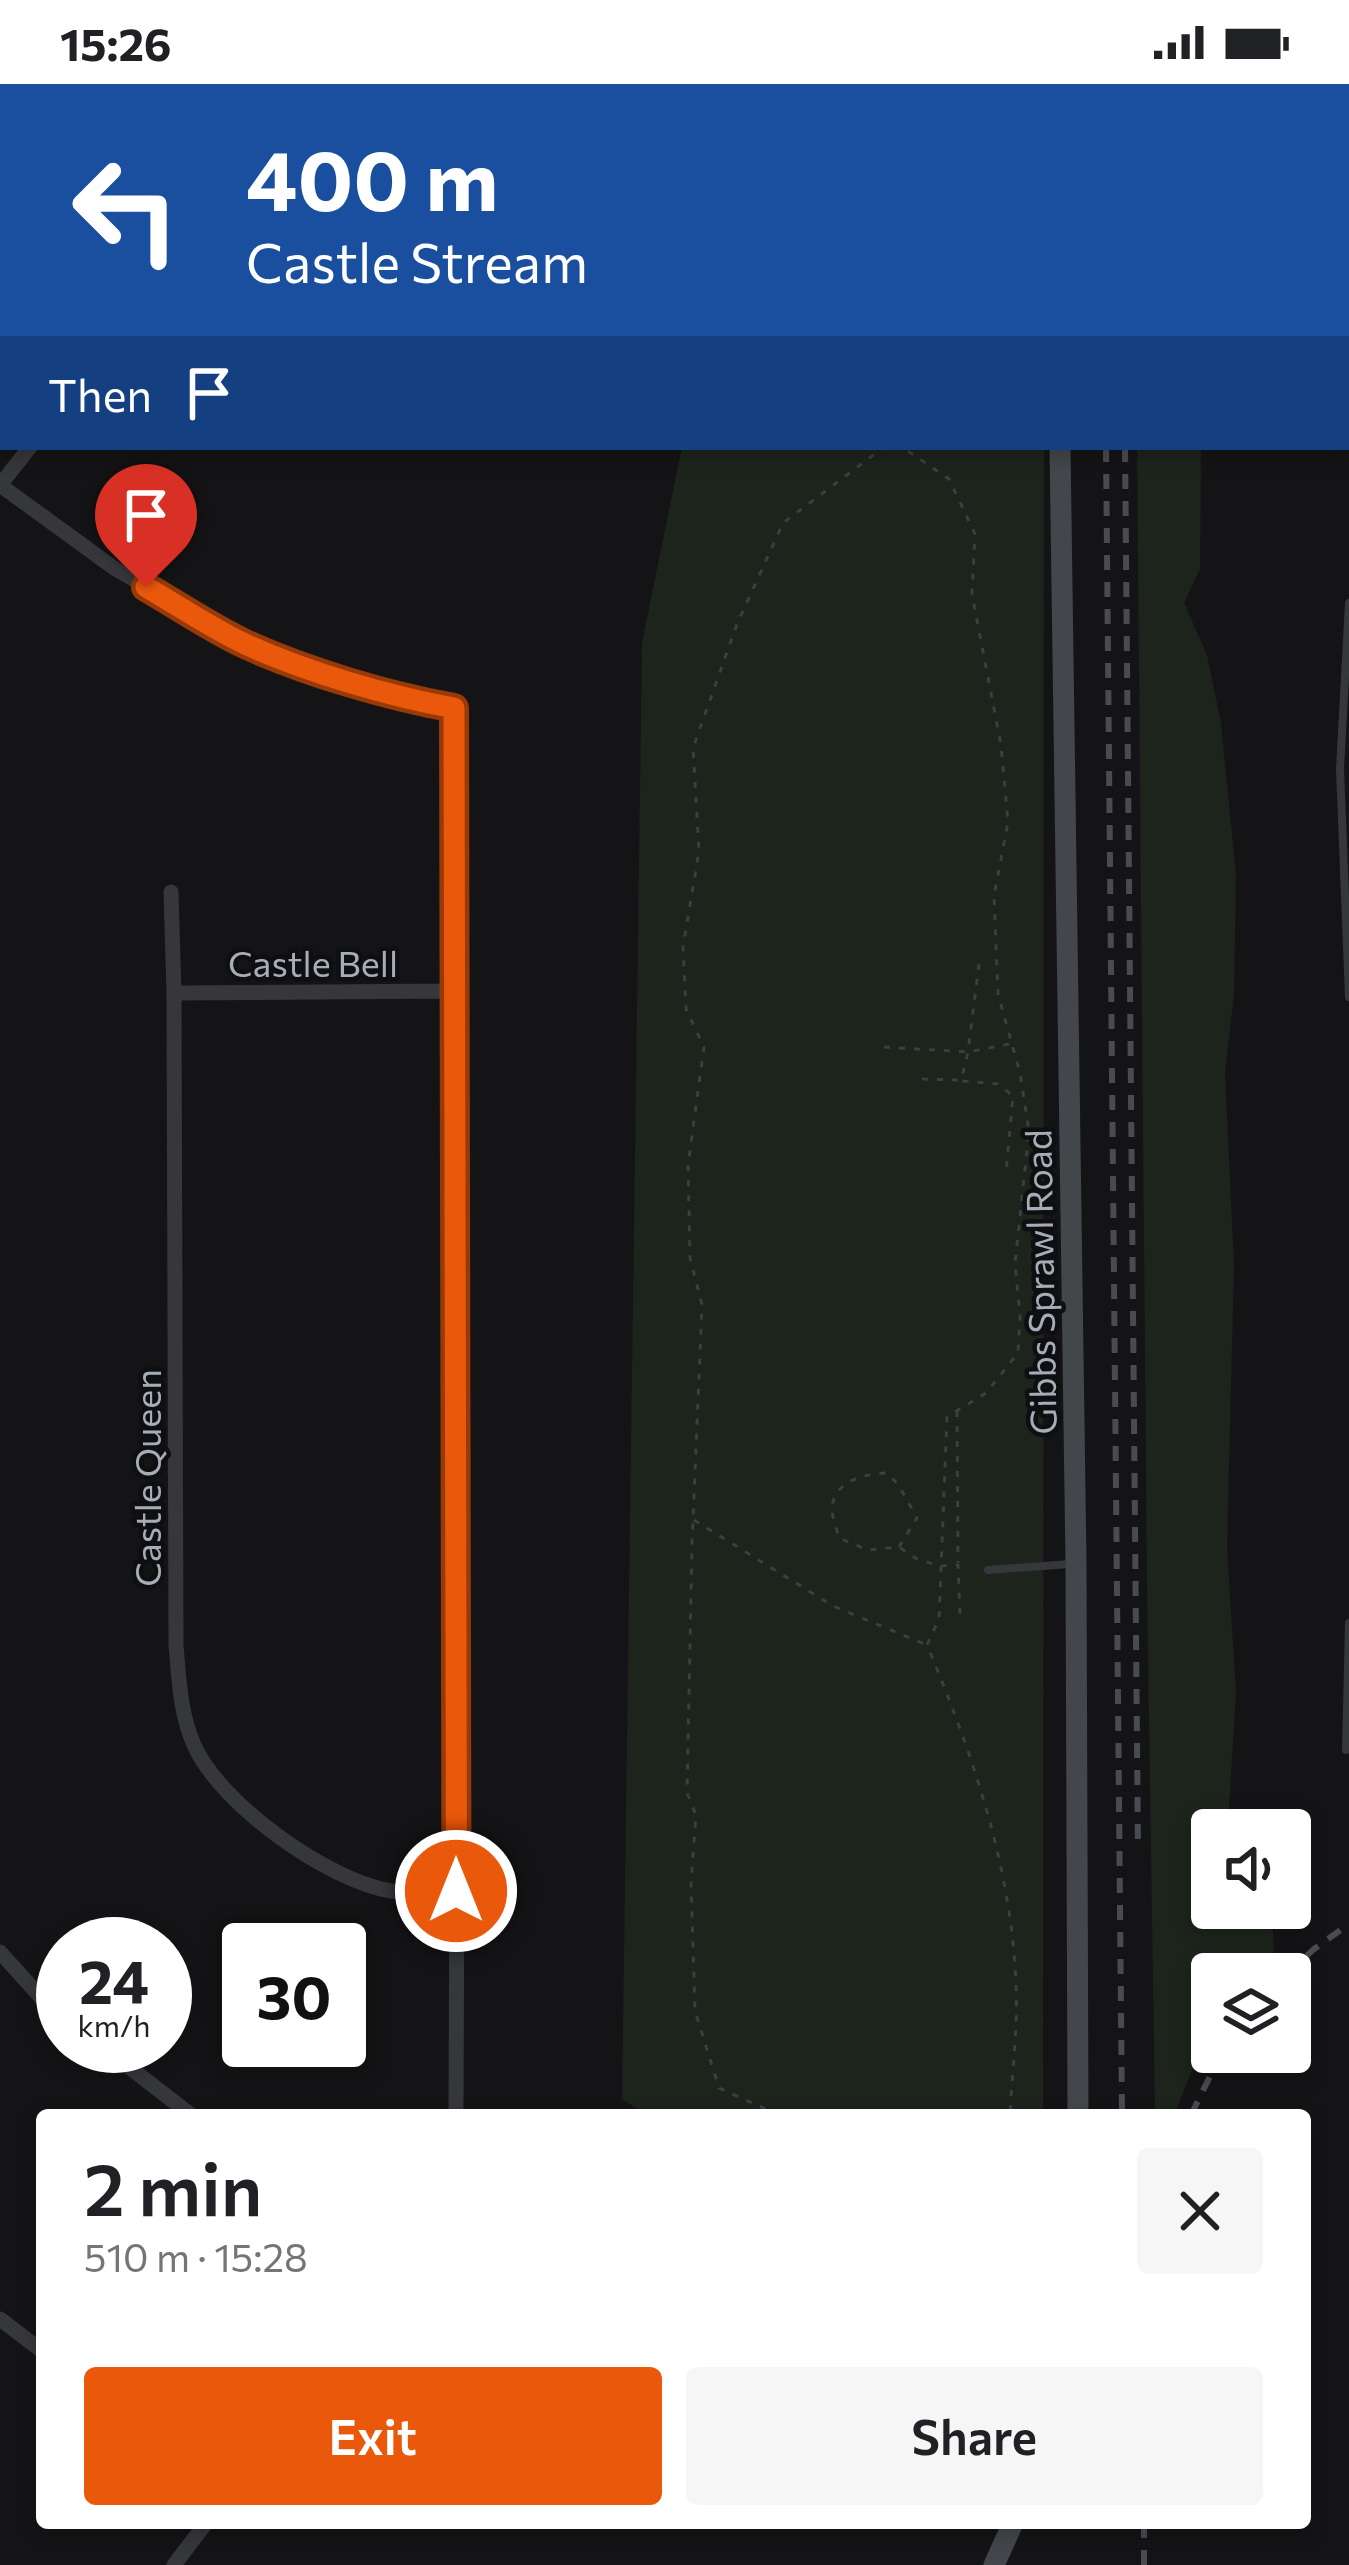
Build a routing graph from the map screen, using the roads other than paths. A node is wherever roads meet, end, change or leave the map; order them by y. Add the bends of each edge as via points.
1 (28, 450) edge
2 (1060, 450) edge
3 (0, 485) edge
4 (1349, 603) edge
5 (171, 892) dead end
6 (452, 991) junction
7 (174, 993) junction
8 (1349, 997) edge
9 (1076, 1563) junction
10 (988, 1570) dead end
11 (1349, 1623) edge
12 (1346, 1750) edge
13 (456, 1891) junction
14 (0, 1952) edge
15 (36, 1992) edge
16 (137, 2073) edge
17 (183, 2109) edge
18 (456, 2109) edge
19 (1078, 2109) edge
20 (0, 2319) edge
21 (36, 2346) edge
22 (201, 2529) edge
23 (1009, 2529) edge
24 (174, 2565) edge
25 (994, 2565) edge

1 - 3 street
2 - 9 main road, Gibbs Sprawl Road
3 - 6 street via 114,568 244,643 454,708
4 - 8 lane via 1340,769
5 - 7 street, Castle Queen
6 - 7 street, Castle Bell
6 - 13 street
7 - 13 street, Castle Queen via 182,1710 218,1780 293,1847 356,1882
9 - 10 lane
9 - 19 main road, Gibbs Sprawl Road
11 - 12 lane
13 - 18 street
14 - 15 street
16 - 17 street
20 - 21 street
22 - 24 street
23 - 25 main road

